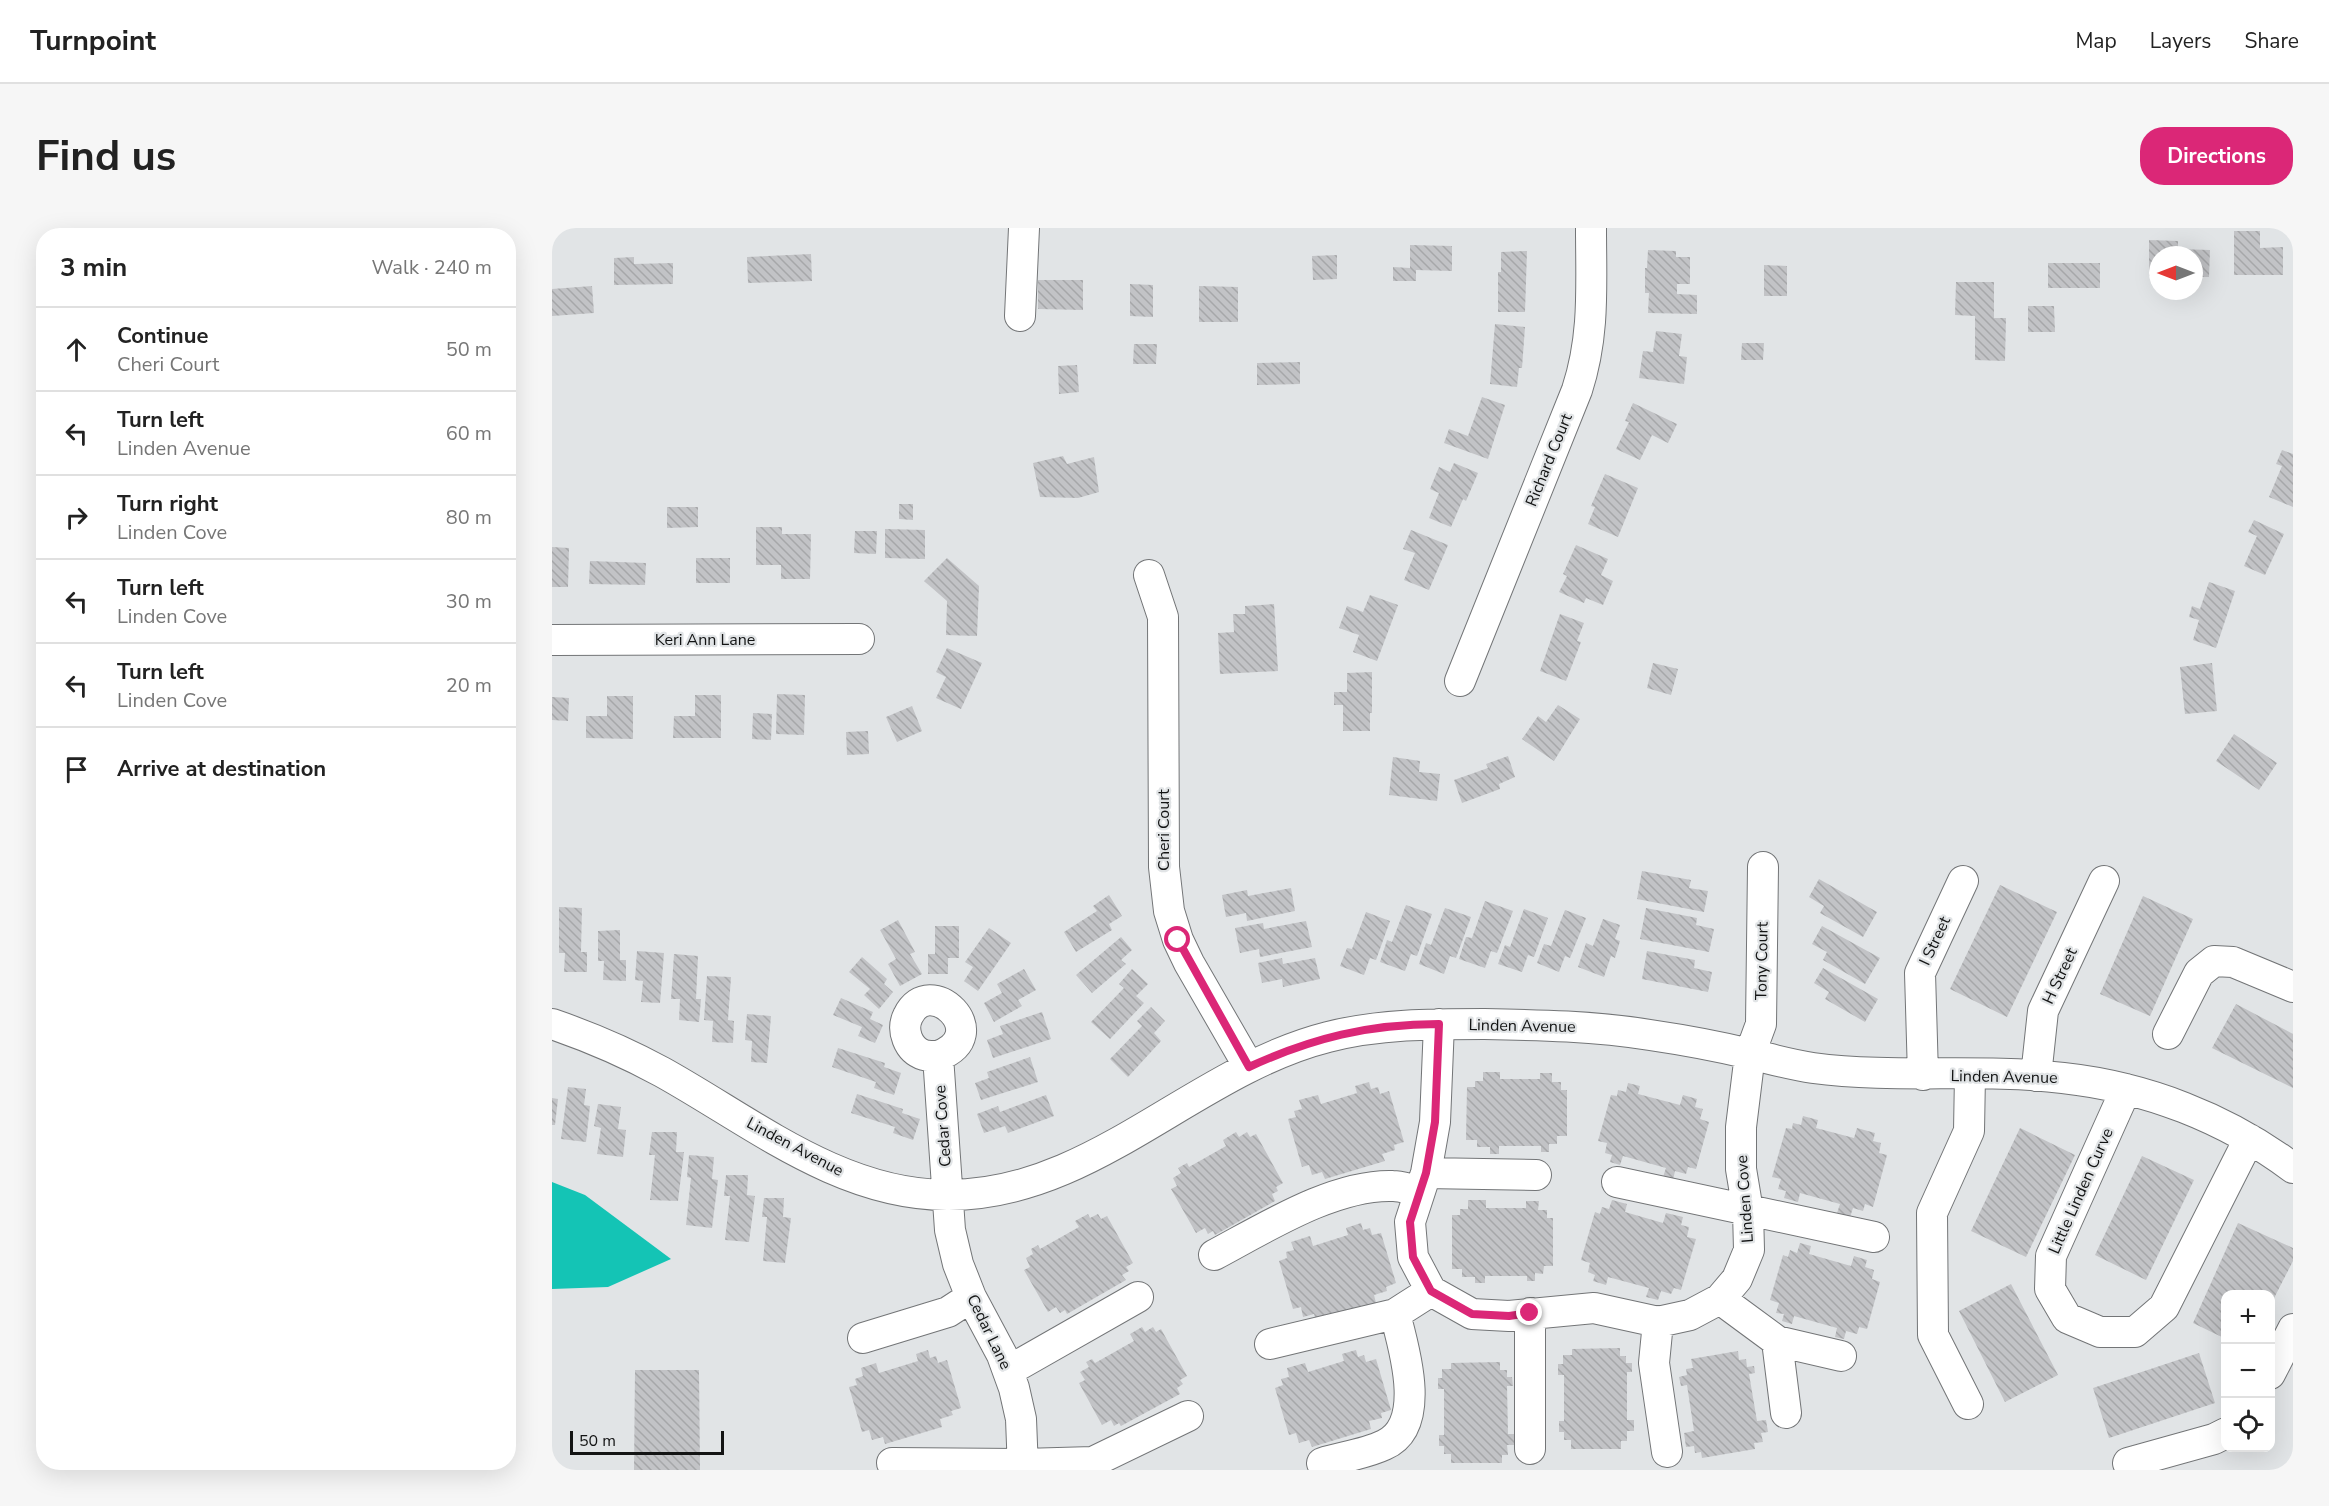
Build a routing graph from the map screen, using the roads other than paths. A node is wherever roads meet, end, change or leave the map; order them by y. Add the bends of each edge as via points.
1 (1024, 228) edge
2 (1591, 228) edge
3 (1020, 316) dead end
4 (1149, 575) dead end
5 (859, 639) dead end
6 (552, 640) edge
7 (1460, 681) dead end
8 (1763, 867) dead end
9 (1963, 881) dead end
10 (2104, 881) dead end
11 (2293, 987) edge
12 (552, 1024) edge
13 (1439, 1024) junction
14 (2168, 1034) dead end
15 (1750, 1054) junction
16 (938, 1056) dead end
17 (1249, 1067) junction
18 (1923, 1075) junction
19 (1970, 1075) junction
20 (2036, 1076) junction
21 (2126, 1089) junction
22 (2249, 1139) junction
23 (2293, 1168) edge
24 (1536, 1175) dead end
25 (1423, 1182) junction
26 (1617, 1182) dead end
27 (948, 1195) junction
28 (1748, 1210) junction
29 (1874, 1237) dead end
30 (1214, 1255) dead end
31 (1431, 1291) junction
32 (971, 1297) junction
33 (1138, 1297) dead end
34 (1720, 1299) junction
35 (1530, 1313) junction
36 (1395, 1314) junction
37 (1658, 1322) junction
38 (2293, 1329) edge
39 (863, 1338) dead end
40 (1777, 1341) junction
41 (1270, 1344) dead end
42 (1841, 1356) dead end
43 (2275, 1366) edge
44 (1008, 1371) junction
45 (1968, 1404) dead end
46 (1786, 1413) dead end
47 (1188, 1416) dead end
48 (2221, 1436) edge
49 (1530, 1449) dead end
50 (1667, 1452) dead end
51 (892, 1463) dead end
52 (1322, 1463) dead end
53 (2128, 1463) dead end
54 (1023, 1467) edge

1 - 3 street
2 - 7 street, Richard Court via 1591,328 1586,365
4 - 17 street, Cheri Court via 1163,617 1164,867 1169,911 1189,963
5 - 6 street, Keri Ann Lane
8 - 15 street, Tony Court via 1761,1024
9 - 18 street, I Street via 1920,973
10 - 20 street, H Street via 2043,1011
11 - 14 street via 2232,962 2214,961 2199,973
12 - 27 street, Linden Avenue via 632,1056 841,1174 879,1186
13 - 15 street, Linden Avenue via 1583,1027 1649,1034
13 - 17 street, Linden Avenue via 1367,1029 1325,1037
13 - 25 street via 1435,1122
15 - 18 street, Linden Avenue via 1863,1074
15 - 28 street, Linden Cove via 1741,1127 1741,1169
16 - 27 street, Cedar Cove
17 - 27 street, Linden Avenue via 1059,1173 996,1191
18 - 19 street, Linden Avenue
19 - 20 street, Linden Avenue
19 - 45 street via 1969,1131 1932,1213 1933,1335
20 - 21 street, Linden Avenue
21 - 22 street, Linden Avenue via 2197,1112
21 - 22 street, Little Linden Curve via 2051,1256 2050,1289 2067,1318 2100,1332 2134,1332 2164,1307
22 - 23 street, Linden Avenue
24 - 25 street
25 - 30 street via 1364,1188 1301,1208
25 - 31 street via 1410,1222 1413,1257
26 - 28 street
27 - 32 street, Cedar Lane via 950,1230
28 - 29 street
28 - 34 street, Linden Cove via 1749,1250 1737,1279
31 - 35 street, Linden Cove via 1472,1314
31 - 36 street
32 - 39 street via 948,1312
32 - 44 street, Cedar Lane
33 - 44 street
34 - 37 street, Linden Cove via 1690,1315
34 - 40 street
35 - 37 street, Linden Cove via 1594,1308
35 - 49 street
36 - 41 street
36 - 52 street via 1408,1364 1408,1414 1399,1434 1385,1445
37 - 50 street via 1654,1363
38 - 43 street
40 - 42 street
40 - 46 street
44 - 54 street, Cedar Lane via 1021,1419
47 - 54 street via 1093,1462
48 - 53 street
51 - 54 street

